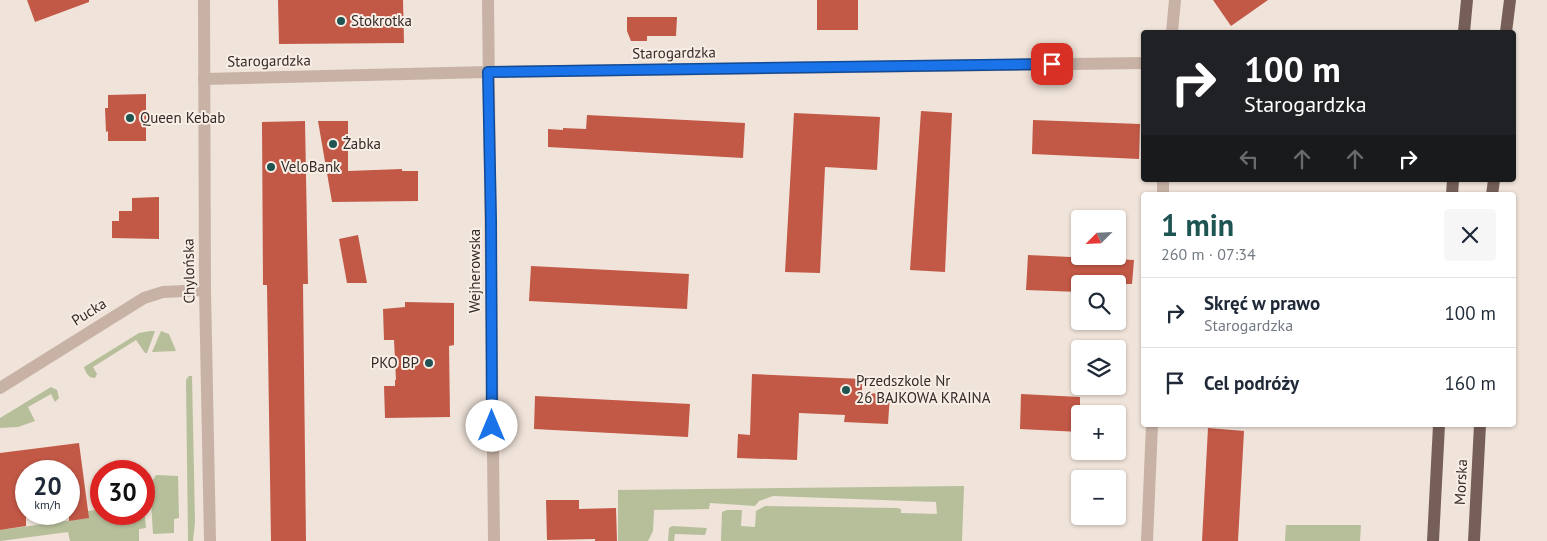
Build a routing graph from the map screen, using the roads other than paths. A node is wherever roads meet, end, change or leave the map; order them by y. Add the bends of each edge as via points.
1 (204, 0) edge
2 (488, 0) edge
3 (1174, 0) edge
4 (1467, 0) edge
5 (1510, 0) edge
6 (1172, 30) edge
7 (1464, 30) edge
8 (1506, 30) edge
9 (1141, 64) edge
10 (488, 72) junction
11 (204, 79) junction
12 (206, 290) junction
13 (0, 388) edge
14 (1152, 427) edge
15 (1439, 427) edge
16 (1480, 427) edge
17 (210, 541) edge
18 (494, 541) edge
19 (1147, 541) edge
20 (1433, 541) edge
21 (1474, 541) edge

1 - 11 street, Chylońska
2 - 10 street, Wejherowska
3 - 6 street
4 - 7 main road
5 - 8 main road
9 - 10 street, Starogardzka
10 - 11 street, Starogardzka
10 - 18 street, Wejherowska
11 - 12 street, Chylońska
12 - 13 street, Pucka via 163,292 144,298
12 - 17 street, Chylońska
14 - 19 street
15 - 20 main road, Morska
16 - 21 main road, Morska

